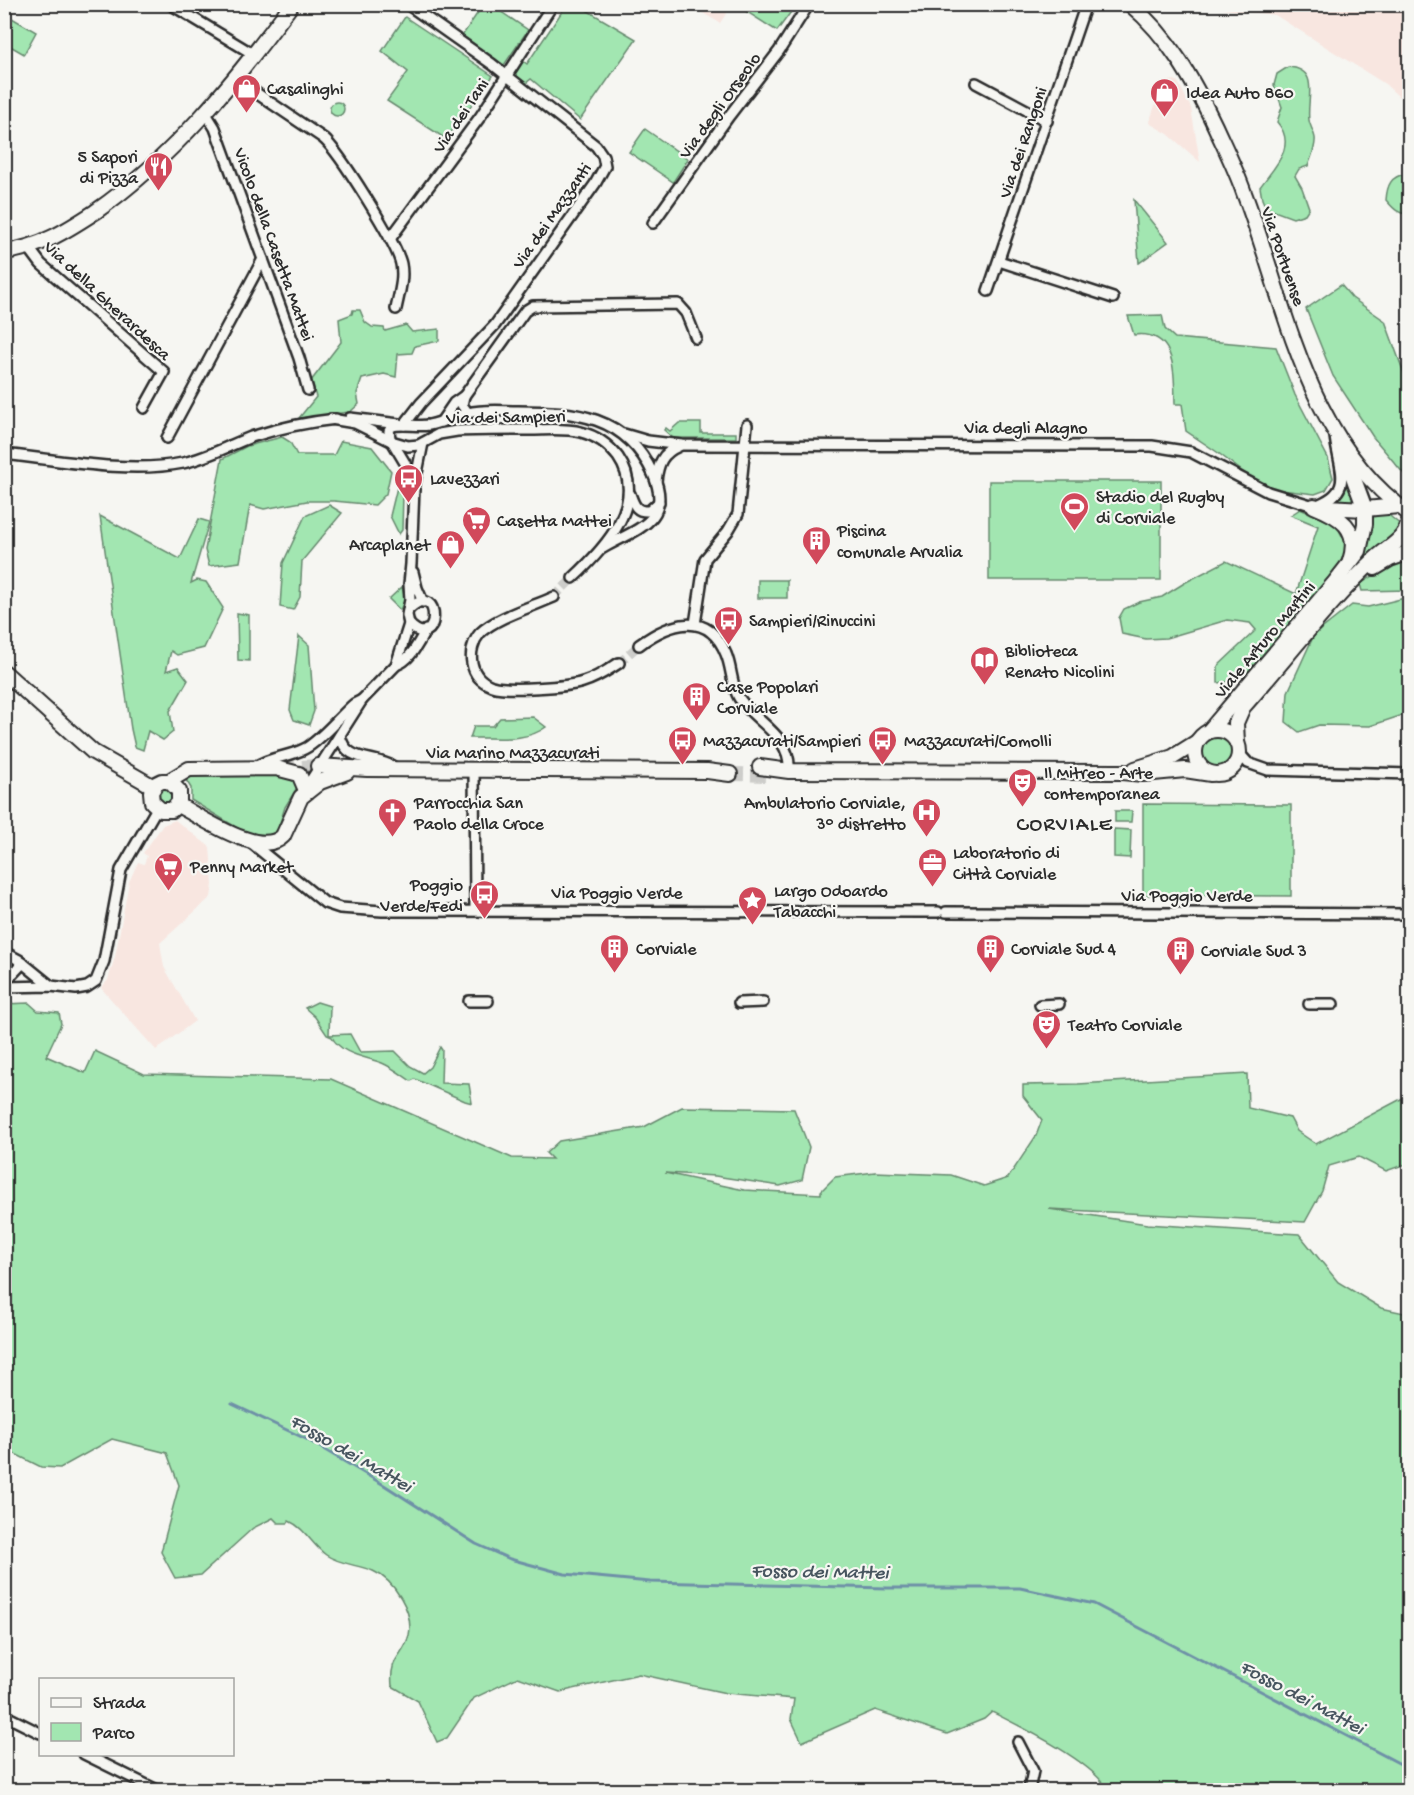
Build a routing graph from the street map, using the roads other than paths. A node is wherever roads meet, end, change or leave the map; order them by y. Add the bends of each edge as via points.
1 (170, 4) edge
2 (292, 4) edge
3 (407, 4) edge
4 (553, 4) edge
5 (809, 4) edge
6 (1086, 4) edge
7 (1130, 4) edge
8 (253, 54) junction
9 (506, 76) junction
10 (234, 78) junction
11 (976, 83) dead end
12 (205, 112) junction
13 (1047, 121) junction
14 (653, 223) dead end
15 (390, 239) junction
16 (28, 248) junction
17 (4, 252) edge
18 (264, 259) junction
19 (999, 261) junction
20 (988, 291) dead end
21 (1113, 297) dead end
22 (396, 309) dead end
23 (696, 338) dead end
24 (308, 390) dead end
25 (464, 396) junction
26 (144, 408) dead end
27 (468, 413) junction
28 (331, 419) junction
29 (441, 422) junction
30 (404, 425) junction
31 (747, 425) dead end
32 (1335, 431) junction
33 (624, 434) junction
34 (167, 438) dead end
35 (391, 441) junction
36 (423, 443) junction
37 (682, 445) junction
38 (746, 446) junction
39 (4, 454) edge
40 (656, 481) junction
41 (414, 488) junction
42 (629, 489) junction
43 (659, 502) junction
44 (1314, 506) junction
45 (1365, 509) junction
46 (1406, 512) edge
47 (603, 548) junction
48 (1410, 552) edge
49 (411, 564) junction
50 (1345, 569) junction
51 (573, 578) tunnel mouth
52 (1348, 586) junction
53 (554, 597) tunnel mouth
54 (423, 602) junction
55 (410, 608) junction
56 (409, 624) junction
57 (695, 624) junction
58 (426, 630) junction
59 (639, 645) tunnel mouth
60 (619, 663) tunnel mouth
61 (396, 665) junction
62 (4, 672) edge
63 (362, 700) junction
64 (1209, 731) junction
65 (340, 735) junction
66 (1197, 742) junction
67 (1238, 748) junction
68 (318, 766) junction
69 (254, 768) junction
70 (367, 769) junction
71 (396, 769) junction
72 (474, 770) junction
73 (726, 770) tunnel mouth
74 (775, 771) joint
75 (1122, 772) junction
76 (1211, 774) junction
77 (1410, 774) edge
78 (169, 781) junction
79 (154, 787) junction
80 (303, 792) junction
81 (178, 805) junction
82 (158, 808) junction
83 (250, 842) junction
84 (475, 910) junction
85 (1410, 914) edge
86 (4, 952) edge
87 (23, 963) junction
88 (4, 983) edge
89 (51, 986) junction
90 (4, 987) edge
91 (469, 1001) dead end
92 (488, 1001) dead end
93 (763, 1002) dead end
94 (739, 1003) dead end
95 (1059, 1004) dead end
96 (1309, 1004) dead end
97 (1333, 1004) dead end
98 (1040, 1005) dead end
99 (4, 1715) edge
100 (39, 1732) edge
101 (1018, 1742) dead end
102 (86, 1756) edge
103 (157, 1791) edge
104 (1029, 1791) edge

1 - 8 street
2 - 8 street
3 - 9 street, Via dei Mazzanti
4 - 9 street, Via dei Tani
5 - 14 street, Via degli Orseolo
6 - 13 street, Via dei Rangoni
7 - 32 street, Via Portuense via 1176,53 1210,117 1244,193 1303,368
8 - 10 street
9 - 15 street, Via dei Tani
9 - 30 street, Via dei Mazzanti via 598,148 605,166 495,325
10 - 12 street
10 - 15 street via 329,143
11 - 13 street
12 - 16 street via 168,153 120,194 65,231
12 - 18 street, Vicolo della Casetta Mattei via 215,128
13 - 19 street, Via dei Rangoni
15 - 22 street via 401,266
16 - 17 street
16 - 26 street, Via della Gherardesca via 41,264 164,372
18 - 24 street, Vicolo della Casetta Mattei
18 - 34 street
19 - 20 street, Via dei Rangoni
19 - 21 street
23 - 25 street via 678,304 537,305 530,307
25 - 27 street via 462,405
25 - 29 street
27 - 29 street, Via dei Sampieri
27 - 33 street, Via dei Sampieri via 574,413
28 - 30 street, Via dei Sampieri
28 - 35 street, Via dei Sampieri via 361,425
28 - 39 street, Via dei Sampieri via 275,430 202,458 164,466 135,467
29 - 30 street, Via dei Sampieri
30 - 35 street via 390,428
31 - 38 street
32 - 44 street via 1343,473 1341,485 1332,497
32 - 45 street, Viale Arturo Martini
32 - 46 street, Via Portuense via 1363,471
33 - 37 street, Via degli Alagno
33 - 40 street via 644,458
35 - 36 street, Via dei Sampieri via 408,446
35 - 41 street
36 - 41 street
36 - 42 street, Via dei Sampieri via 439,434 457,431 580,432 599,439 613,451 625,471
37 - 38 street, Via degli Alagno
37 - 40 street via 663,456
38 - 44 street, Via degli Alagno via 1152,446 1191,452 1268,492
38 - 57 street via 738,514 705,559
40 - 43 street
41 - 49 street
42 - 43 street, Via dei Sampieri via 639,510 650,511
42 - 47 street via 622,520
43 - 47 street via 651,521
44 - 45 street, Via degli Alagno
44 - 50 street, Viale Arturo Martini via 1338,517 1348,529 1352,551
45 - 46 street, Via degli Alagno
45 - 50 street, Viale Arturo Martini via 1361,545
46 - 52 street, Viale Arturo Martini via 1403,536
47 - 51 street
48 - 52 street, Viale Arturo Martini via 1384,562
49 - 54 street
49 - 55 street
50 - 64 street, Viale Arturo Martini
52 - 67 street, Viale Arturo Martini via 1244,707 1236,723
53 - 60 street via 489,626 477,637 471,658 478,677 501,688 564,686 598,677
54 - 55 street
54 - 58 street via 435,614
55 - 56 street
56 - 58 street via 416,630
56 - 61 street
57 - 59 street via 669,627
57 - 74 street via 721,644 740,698 778,736 788,753
58 - 61 street via 415,650
61 - 63 street
62 - 79 street via 93,753
63 - 65 street
63 - 69 street via 309,747 267,759
64 - 66 street
64 - 67 street via 1222,730 1233,737
65 - 68 street
65 - 71 street via 349,753 384,761
66 - 75 street via 1167,759
66 - 76 street via 1195,758
67 - 76 street via 1236,765 1229,771
67 - 77 street via 1248,763 1268,770
68 - 70 street, Via Marino Mazzacurati
68 - 80 street
69 - 78 street via 189,769
69 - 80 street via 299,774
70 - 71 street, Via Marino Mazzacurati
70 - 80 street via 330,777
71 - 72 street, Via Marino Mazzacurati
72 - 73 street, Via Marino Mazzacurati
72 - 84 street
74 - 75 street
75 - 76 street via 1185,770
78 - 79 street
78 - 81 street via 180,791
79 - 82 street via 151,799
80 - 83 street via 279,840
81 - 82 street via 169,811
81 - 83 street
82 - 89 street via 122,870 98,977 82,989
83 - 84 street, Via Poggio Verde via 321,901 335,907
84 - 85 street, Via Poggio Verde
86 - 87 street
87 - 88 street
87 - 89 street
89 - 90 street
91 - 92 street
93 - 94 street
95 - 98 street
96 - 97 street
99 - 100 street
101 - 104 street via 1033,1771
102 - 103 street

